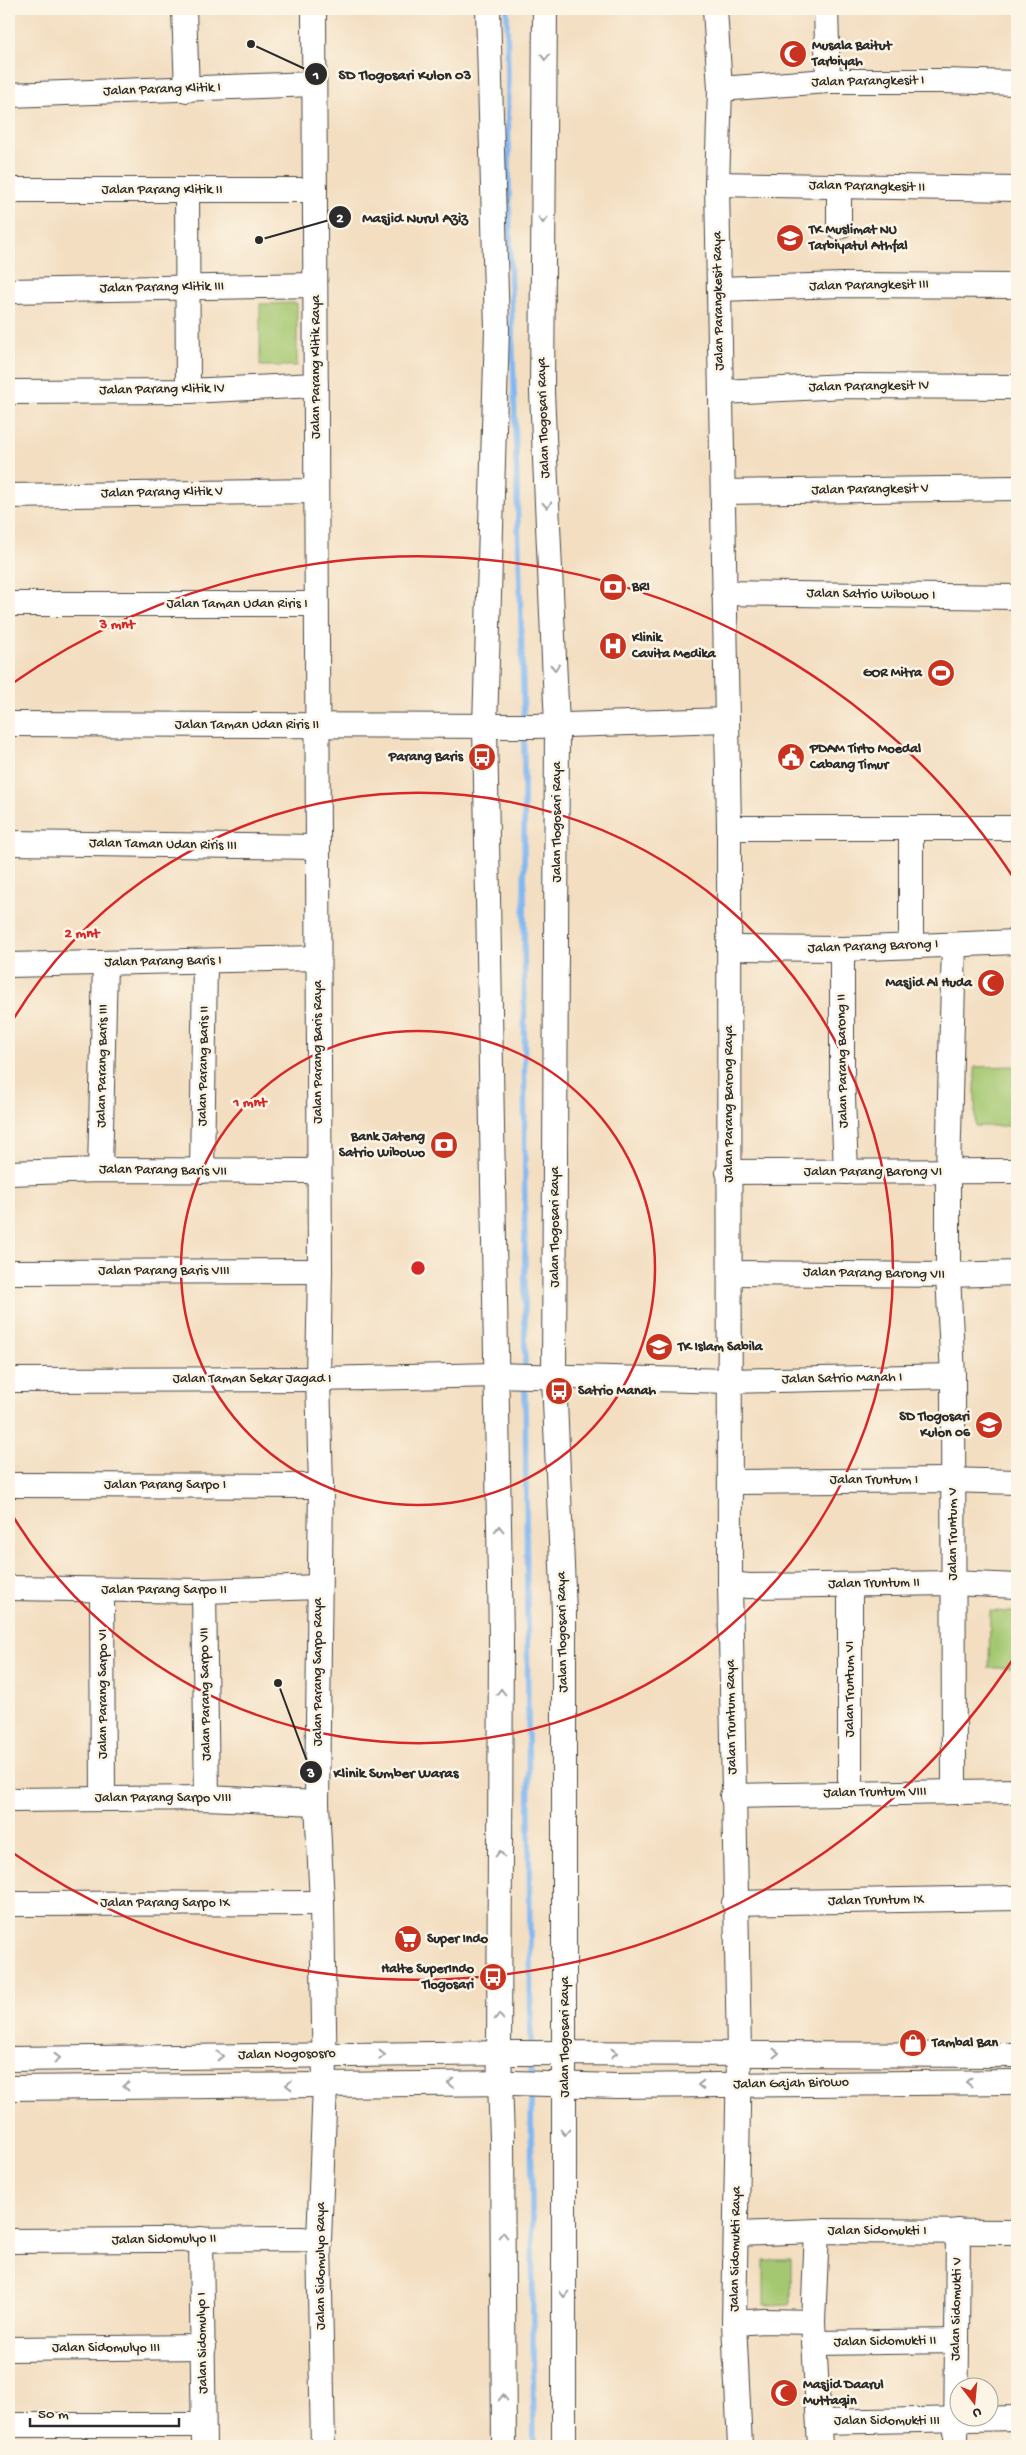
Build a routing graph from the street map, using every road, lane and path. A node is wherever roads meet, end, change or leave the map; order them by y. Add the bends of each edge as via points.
1 (184, 9) edge
2 (314, 9) edge
3 (488, 9) edge
4 (545, 9) edge
5 (715, 9) edge
6 (826, 9) edge
7 (828, 81) junction
8 (1017, 83) edge
9 (314, 84) junction
10 (720, 89) junction
11 (187, 90) junction
12 (9, 95) edge
13 (717, 184) junction
14 (839, 187) junction
15 (1017, 189) edge
16 (9, 190) edge
17 (187, 190) junction
18 (315, 190) junction
19 (839, 226) dead end
20 (315, 285) junction
21 (1017, 286) edge
22 (189, 288) junction
23 (720, 289) junction
24 (9, 291) edge
25 (316, 385) junction
26 (1017, 386) edge
27 (188, 390) junction
28 (9, 392) edge
29 (720, 392) junction
30 (1017, 488) edge
31 (316, 491) junction
32 (723, 492) junction
33 (9, 496) edge
34 (724, 593) junction
35 (1017, 597) edge
36 (9, 604) edge
37 (316, 604) junction
38 (727, 720) junction
39 (9, 724) edge
40 (317, 726) junction
41 (490, 726) junction
42 (546, 726) junction
43 (728, 828) junction
44 (1017, 828) edge
45 (911, 829) junction
46 (9, 842) edge
47 (318, 847) junction
48 (1017, 942) edge
49 (911, 945) junction
50 (954, 945) junction
51 (729, 948) junction
52 (842, 949) junction
53 (318, 958) junction
54 (205, 961) junction
55 (105, 963) junction
56 (9, 966) edge
57 (100, 1170) junction
58 (202, 1171) junction
59 (318, 1171) junction
60 (1017, 1171) edge
61 (728, 1172) junction
62 (846, 1172) junction
63 (948, 1172) junction
64 (9, 1173) edge
65 (320, 1271) junction
66 (9, 1272) edge
67 (1017, 1272) edge
68 (730, 1273) junction
69 (948, 1275) junction
70 (500, 1376) junction
71 (953, 1376) junction
72 (549, 1378) junction
73 (318, 1379) junction
74 (9, 1380) edge
75 (731, 1381) junction
76 (954, 1480) junction
77 (731, 1482) junction
78 (1017, 1482) edge
79 (9, 1485) edge
80 (321, 1486) junction
81 (953, 1583) junction
82 (730, 1584) junction
83 (850, 1585) junction
84 (1017, 1586) edge
85 (9, 1588) edge
86 (319, 1588) junction
87 (102, 1590) junction
88 (204, 1591) junction
89 (1017, 1791) edge
90 (954, 1792) junction
91 (850, 1794) junction
92 (732, 1796) junction
93 (103, 1798) junction
94 (207, 1798) junction
95 (9, 1800) edge
96 (317, 1802) junction
97 (1017, 1898) edge
98 (322, 1903) junction
99 (734, 1903) junction
100 (9, 1904) edge
101 (507, 2053) junction
102 (562, 2053) junction
103 (739, 2053) junction
104 (323, 2054) junction
105 (1017, 2055) edge
106 (9, 2059) edge
107 (1017, 2082) edge
108 (507, 2083) junction
109 (562, 2083) junction
110 (325, 2085) junction
111 (738, 2085) junction
112 (9, 2088) edge
113 (817, 2231) junction
114 (958, 2231) junction
115 (1017, 2232) edge
116 (737, 2234) junction
117 (201, 2240) junction
118 (319, 2241) junction
119 (9, 2242) edge
120 (734, 2323) junction
121 (814, 2332) junction
122 (957, 2341) junction
123 (204, 2347) junction
124 (9, 2349) edge
125 (957, 2378) edge
126 (1017, 2418) edge
127 (998, 2419) edge
128 (948, 2420) edge
129 (820, 2422) junction
130 (9, 2425) edge
131 (956, 2428) edge
132 (204, 2436) edge
133 (323, 2446) edge
134 (504, 2446) edge
135 (564, 2446) edge
136 (740, 2446) edge
137 (820, 2446) edge
138 (956, 2446) edge

1 - 11 street
2 - 9 street, Jalan Parang Klitik Raya
3 - 41 street via 496,329
4 -> 42 street, Jalan Tlogosari Raya via 542,392
5 - 10 street, Jalan Parangkesit Raya
6 - 7 street
7 - 8 street, Jalan Parangkesit I
7 - 10 street, Jalan Parangkesit I
9 - 11 street, Jalan Parang Klitik I
9 - 18 street, Jalan Parang Klitik Raya
10 - 13 street, Jalan Parangkesit Raya
11 - 12 street, Jalan Parang Klitik I
13 - 14 street, Jalan Parangkesit II
13 - 23 street, Jalan Parangkesit Raya
14 - 15 street, Jalan Parangkesit II
14 - 19 street
16 - 17 street, Jalan Parang Klitik II
17 - 18 street, Jalan Parang Klitik II
17 - 22 street
18 - 20 street, Jalan Parang Klitik Raya
20 - 22 street, Jalan Parang Klitik III
20 - 25 street, Jalan Parang Klitik Raya
21 - 23 street, Jalan Parangkesit III via 842,285
22 - 24 street, Jalan Parang Klitik III
22 - 27 street
23 - 29 street, Jalan Parangkesit Raya
25 - 27 street, Jalan Parang Klitik IV
25 - 31 street, Jalan Parang Klitik Raya
26 - 29 street, Jalan Parangkesit IV via 846,386
27 - 28 street, Jalan Parang Klitik IV
29 - 32 street, Jalan Parangkesit Raya
30 - 32 street, Jalan Parangkesit V
31 - 33 street, Jalan Parang Klitik V
31 - 37 street, Jalan Parang Klitik Raya
32 - 34 street, Jalan Parangkesit Raya
34 - 35 street, Jalan Satrio Wibowo I
34 - 38 street, Jalan Parang Barong Raya
36 - 37 street, Jalan Taman Udan Riris I
37 - 40 street, Jalan Parang Klitik Raya
38 - 42 street, Jalan Taman Udan Riris II
38 - 43 street, Jalan Parang Barong Raya
39 - 40 street, Jalan Taman Udan Riris II
40 - 41 street, Jalan Taman Udan Riris II
40 - 47 street, Jalan Parang Baris Raya
41 - 42 street, Jalan Taman Udan Riris II
41 - 70 street
42 - 72 street, Jalan Tlogosari Raya
43 - 45 street
43 - 51 street, Jalan Parang Barong Raya
44 - 45 street
45 - 49 street
46 - 47 street, Jalan Taman Udan Riris III
47 - 53 street, Jalan Parang Baris Raya
48 - 50 street, Jalan Parang Barong I
49 - 50 street, Jalan Parang Barong I
49 - 52 street, Jalan Parang Barong I
50 - 63 street, Jalan Truntum V
51 - 52 street, Jalan Parang Barong I
51 - 61 street, Jalan Parang Barong Raya
52 - 62 street, Jalan Parang Barong II
53 - 54 street, Jalan Parang Baris I
53 - 59 street, Jalan Parang Baris Raya
54 - 55 street, Jalan Parang Baris I
54 - 58 street, Jalan Parang Baris II
55 - 56 street, Jalan Parang Baris I
55 - 57 street, Jalan Parang Baris III
57 - 58 street, Jalan Parang Baris VII
57 - 64 street, Jalan Parang Baris VII
58 - 59 street, Jalan Parang Baris VII
59 - 65 street, Jalan Parang Baris Raya
60 - 63 street, Jalan Parang Barong VI
61 - 62 street, Jalan Parang Barong VI
61 - 68 street, Jalan Parang Barong Raya
62 - 63 street, Jalan Parang Barong VI
63 - 69 street, Jalan Truntum V
65 - 66 street, Jalan Parang Baris VIII
65 - 73 street, Jalan Parang Baris Raya
67 - 69 street, Jalan Parang Barong VII
68 - 69 street, Jalan Parang Barong VII
68 - 75 street, Jalan Parang Barong Raya
69 - 71 street, Jalan Truntum V
70 - 72 street, Jalan Taman Sekar Jagad I
70 - 73 street, Jalan Taman Sekar Jagad I
101 -> 70 street
71 - 75 street, Jalan Satrio Manah I
71 - 76 street, Jalan Truntum V
72 - 75 street, Jalan Satrio Manah I
72 - 102 street, Jalan Tlogosari Raya via 564,1612
73 - 74 street, Jalan Taman Sekar Jagad I
73 - 80 street, Jalan Parang Sarpo Raya
75 - 77 street, Jalan Truntum Raya
76 - 77 street, Jalan Truntum I
76 - 78 street, Jalan Truntum I
76 - 81 street, Jalan Truntum V
77 - 82 street, Jalan Truntum Raya
79 - 80 street, Jalan Parang Sarpo I
80 - 86 street, Jalan Parang Sarpo Raya
81 - 83 street, Jalan Truntum II
81 - 84 street, Jalan Truntum II
81 - 90 street, Jalan Truntum V
82 - 83 street, Jalan Truntum II
82 - 92 street, Jalan Truntum Raya
83 - 91 street, Jalan Truntum VI
85 - 87 street, Jalan Parang Sarpo II
86 - 88 street, Jalan Parang Sarpo II
86 - 96 street, Jalan Parang Sarpo Raya
87 - 88 street, Jalan Parang Sarpo II
87 - 93 street, Jalan Parang Sarpo VI
88 - 94 street, Jalan Parang Sarpo VII
89 - 90 street, Jalan Truntum VIII
90 - 91 street, Jalan Truntum VIII
91 - 92 street, Jalan Truntum VIII
92 - 99 street, Jalan Truntum Raya
93 - 94 street, Jalan Parang Sarpo VIII
93 - 95 street, Jalan Parang Sarpo VIII
94 - 96 street, Jalan Parang Sarpo VIII
96 - 98 street, Jalan Parang Sarpo Raya
97 - 99 street, Jalan Truntum IX
98 - 100 street, Jalan Parang Sarpo IX
98 - 104 street, Jalan Parang Sarpo Raya
99 - 103 street, Jalan Truntum Raya
101 - 102 street, Jalan Nogososro
104 -> 101 street, Jalan Nogososro
101 - 108 street
102 -> 103 street
102 - 109 street, Jalan Tlogosari Raya
103 -> 105 street
103 - 111 street, Jalan Sidomukti Raya
106 -> 104 street, Jalan Nogososro
104 - 110 street, Jalan Parang Sarpo Raya
107 -> 111 street, Jalan Gajah Birowo
108 - 109 street, Jalan Gajah Birowo
108 -> 110 street
134 -> 108 street
111 -> 109 street, Jalan Gajah Birowo
109 -> 135 street, Jalan Tlogosari Raya
110 -> 112 street
110 - 118 street, Jalan Sidomulyo Raya
111 - 116 street, Jalan Sidomukti Raya
113 - 114 street, Jalan Sidomukti I
113 - 116 street, Jalan Sidomukti I
113 - 121 street
114 - 115 street, Jalan Sidomukti I
114 - 122 street, Jalan Sidomukti V
116 - 120 street, Jalan Sidomukti Raya
117 - 118 street, Jalan Sidomulyo II via 301,2238
117 - 119 street, Jalan Sidomulyo II
117 - 123 street, Jalan Sidomulyo I
118 - 133 street, Jalan Sidomulyo Raya
120 - 121 street, Jalan Sidomukti II via 764,2321
120 - 136 street, Jalan Sidomukti Raya
121 - 122 street, Jalan Sidomukti II
121 - 129 street
122 - 125 street, Jalan Sidomukti V
123 - 124 street, Jalan Sidomulyo III
123 - 132 street, Jalan Sidomulyo I
126 - 127 street, Jalan Sidomukti III
128 - 129 street, Jalan Sidomukti III
129 - 137 street
130 - 132 street
131 - 138 street, Jalan Sidomukti V

